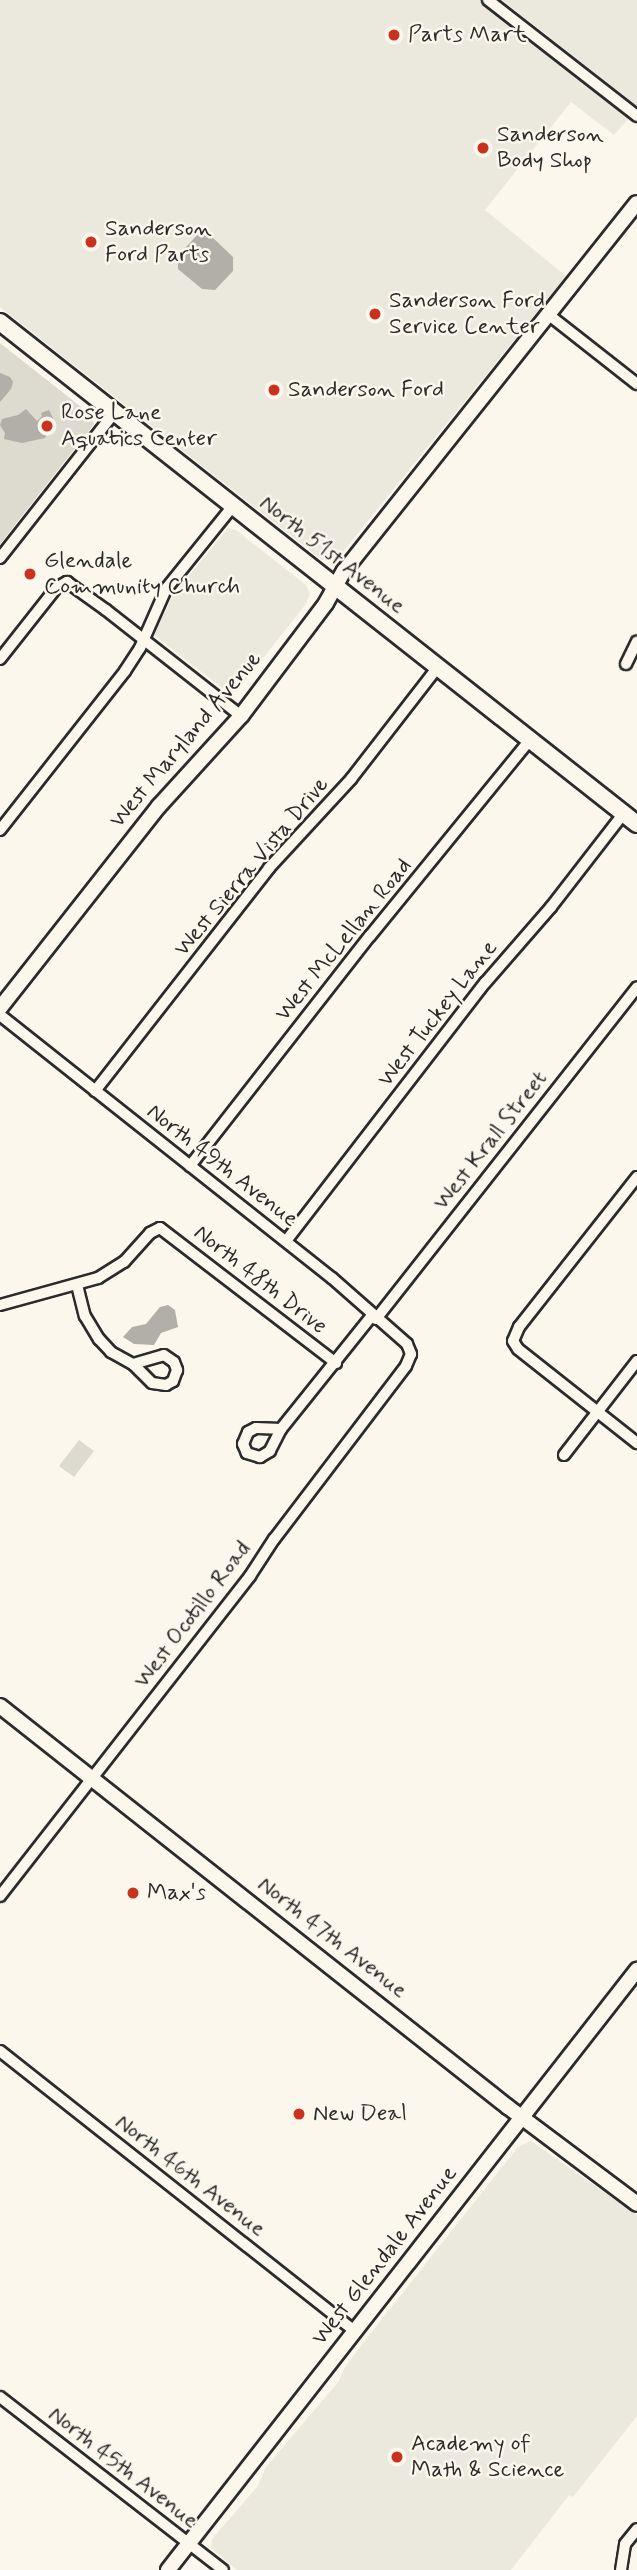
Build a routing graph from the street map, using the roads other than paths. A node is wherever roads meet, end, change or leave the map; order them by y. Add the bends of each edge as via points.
1 (488, 0) edge
2 (637, 116) edge
3 (636, 205) edge
4 (549, 315) junction
5 (0, 322) edge
6 (637, 384) edge
7 (114, 412) junction
8 (233, 506) junction
9 (0, 558) edge
10 (335, 587) junction
11 (144, 639) junction
12 (637, 641) edge
13 (0, 659) edge
14 (626, 664) dead end
15 (438, 667) junction
16 (241, 716) junction
17 (530, 740) junction
18 (624, 813) junction
19 (637, 824) edge
20 (0, 830) edge
21 (637, 987) edge
22 (0, 1008) edge
23 (0, 1016) edge
24 (95, 1091) junction
25 (190, 1166) junction
26 (637, 1177) edge
27 (286, 1241) junction
28 (76, 1285) junction
29 (0, 1305) edge
30 (375, 1316) junction
31 (411, 1354) joint
32 (637, 1361) edge
33 (336, 1363) junction
34 (133, 1364) dead end
35 (597, 1412) junction
36 (281, 1429) dead end
37 (637, 1443) edge
38 (564, 1455) dead end
39 (0, 1706) edge
40 (92, 1779) junction
41 (0, 1896) edge
42 (637, 1970) edge
43 (0, 2051) edge
44 (522, 2117) junction
45 (637, 2204) edge
46 (355, 2331) junction
47 (0, 2397) edge
48 (637, 2529) edge
49 (189, 2543) junction
50 (168, 2570) edge
51 (223, 2570) edge
52 (621, 2570) edge

1 - 2 street
3 - 4 street, West Maryland Avenue
4 - 6 street
4 - 10 street, West Maryland Avenue
5 - 7 main road, North 51st Avenue
7 - 8 main road, North 51st Avenue
7 - 9 street
8 - 10 main road, North 51st Avenue
8 - 11 street via 166,589
10 - 15 main road, North 51st Avenue
10 - 16 street, West Maryland Avenue
11 - 13 street via 66,582 55,588
11 - 16 street
11 - 20 street via 125,671
12 - 14 street
15 - 17 main road, North 51st Avenue
15 - 24 street, West Sierra Vista Drive via 351,779 269,868
16 - 22 street, West Maryland Avenue via 159,806
17 - 18 main road, North 51st Avenue
17 - 25 street, West McLellan Road
18 - 19 main road, North 51st Avenue
18 - 27 street, West Tuckey Lane via 485,983
21 - 30 street, West Krall Street
23 - 24 street, North 49th Avenue
24 - 25 street, North 49th Avenue
25 - 27 street, North 49th Avenue
26 - 35 street via 513,1341
27 - 30 street, North 49th Avenue
28 - 29 street
28 - 33 street, North 48th Drive via 117,1268 160,1228
28 - 34 street via 99,1339
30 - 31 street, North 49th Avenue
30 - 33 street, West Krall Street
31 - 40 street, West Ocotillo Road via 250,1576
32 - 35 street
33 - 36 street, West Krall Street
35 - 37 street
35 - 38 street
39 - 40 street, North 47th Avenue
40 - 41 street, West Ocotillo Road
40 - 44 street, North 47th Avenue
42 - 44 street, West Glendale Avenue
43 - 46 street, North 46th Avenue
44 - 45 street, North 47th Avenue
44 - 46 street, West Glendale Avenue
46 - 49 street, West Glendale Avenue
47 - 49 street, North 45th Avenue
48 - 52 street via 625,2544
49 - 50 street, West Glendale Avenue
49 - 51 street, North 45th Avenue

